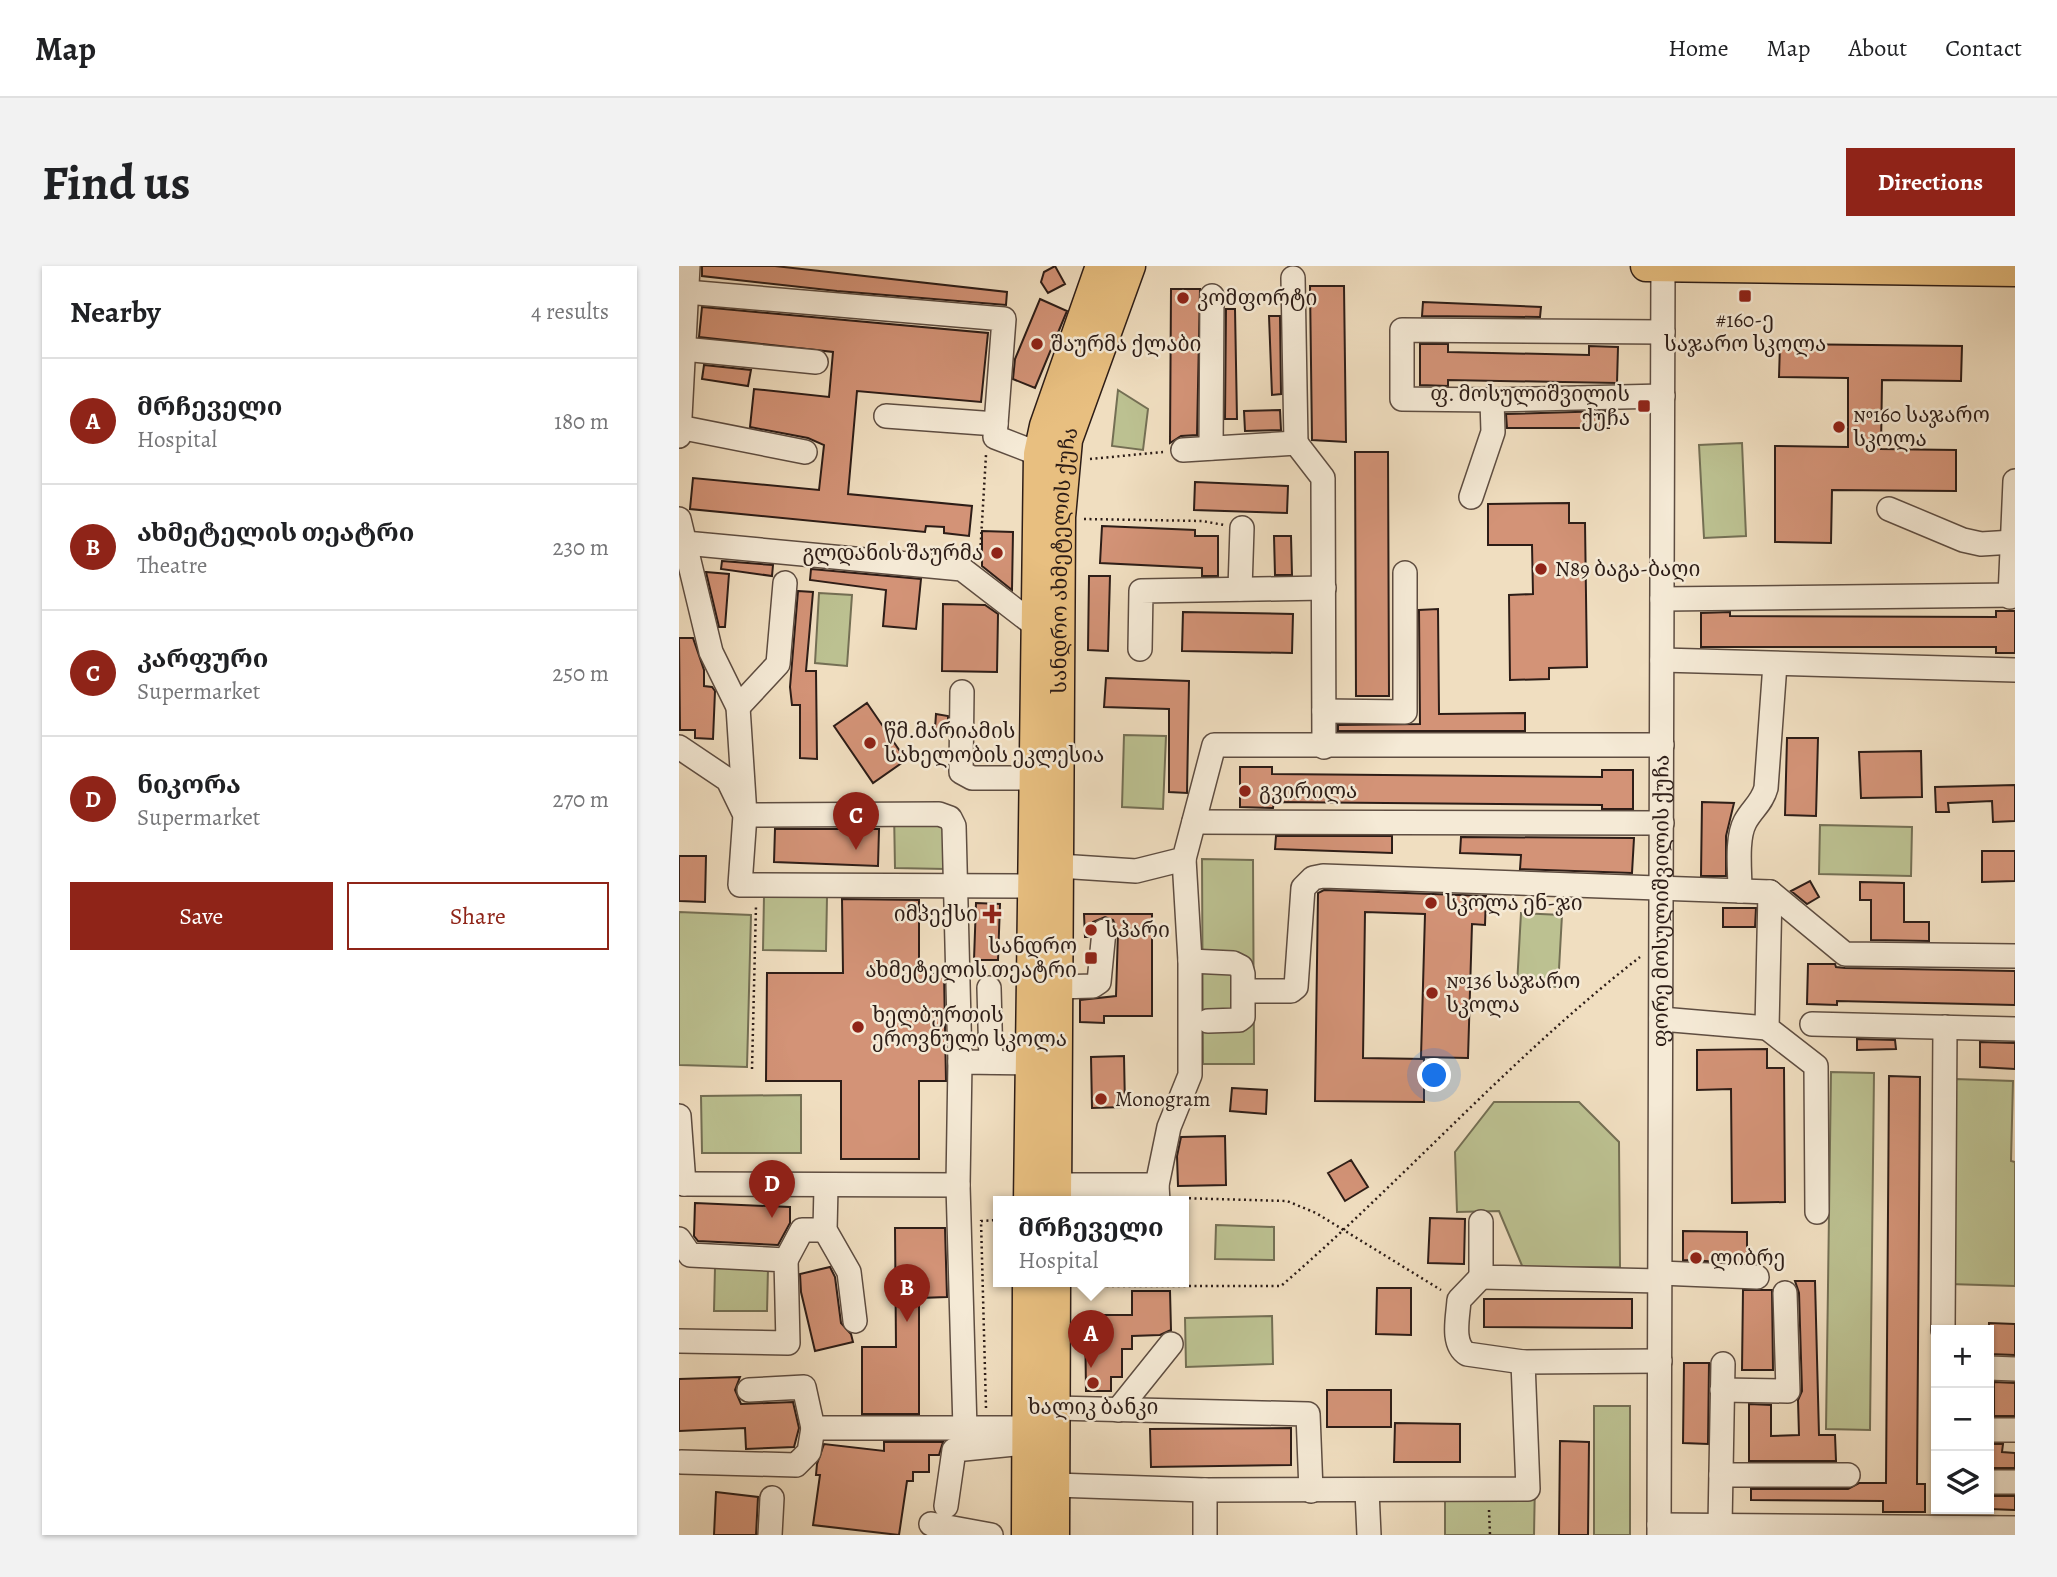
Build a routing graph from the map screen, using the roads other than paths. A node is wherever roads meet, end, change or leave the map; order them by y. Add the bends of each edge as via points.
1 (688, 266) edge
2 (1101, 266) edge
3 (1130, 266) edge
4 (1646, 266) edge
5 (1663, 266) edge
6 (1683, 266) edge
7 (2015, 271) edge
8 (1293, 278) dead end
9 (687, 292) junction
10 (1212, 296) dead end
11 (1095, 325) junction
12 (1663, 332) junction
13 (683, 349) junction
14 (816, 362) dead end
15 (1663, 396) junction
16 (1492, 400) junction
17 (885, 416) dead end
18 (680, 427) edge
19 (995, 430) junction
20 (679, 436) edge
21 (1296, 443) junction
22 (1211, 448) junction
23 (1183, 450) road end
24 (805, 452) dead end
25 (1039, 454) junction
26 (2015, 481) edge
27 (1471, 497) dead end
28 (1889, 509) dead end
29 (1059, 518) junction
30 (679, 520) edge
31 (2014, 527) edge
32 (1242, 528) road end
33 (685, 542) junction
34 (1405, 573) dead end
35 (785, 583) dead end
36 (1324, 588) junction
37 (1240, 589) junction
38 (2013, 596) edge
39 (1662, 598) junction
40 (1043, 645) junction
41 (1140, 649) dead end
42 (1662, 660) junction
43 (1775, 664) junction
44 (2015, 670) edge
45 (962, 692) dead end
46 (738, 707) junction
47 (1324, 711) junction
48 (1662, 745) junction
49 (679, 747) edge
50 (1324, 747) junction
51 (1034, 778) junction
52 (745, 815) junction
53 (1194, 822) junction
54 (1662, 822) junction
55 (1184, 859) junction
56 (1050, 879) junction
57 (957, 883) junction
58 (1662, 890) junction
59 (1740, 891) junction
60 (1770, 892) junction
61 (1104, 931) dead end
62 (2015, 956) edge
63 (1189, 961) junction
64 (1057, 987) junction
65 (989, 988) dead end
66 (1244, 991) junction
67 (1661, 1019) junction
68 (1208, 1021) dead end
69 (1812, 1024) dead end
70 (1945, 1027) junction
71 (1766, 1028) junction
72 (2015, 1029) edge
73 (960, 1062) junction
74 (991, 1062) junction
75 (1031, 1063) junction
76 (1043, 1106) junction
77 (679, 1116) edge
78 (958, 1185) junction
79 (681, 1187) edge
80 (826, 1187) junction
81 (1056, 1193) edge
82 (1157, 1195) edge
83 (1030, 1196) edge
84 (1817, 1212) dead end
85 (1481, 1222) dead end
86 (825, 1230) junction
87 (679, 1239) edge
88 (786, 1260) junction
89 (1660, 1277) junction
90 (1757, 1277) dead end
91 (1481, 1278) junction
92 (1028, 1287) edge
93 (1064, 1287) edge
94 (1785, 1293) dead end
95 (855, 1321) dead end
96 (1943, 1325) edge
97 (679, 1341) edge
98 (1171, 1344) dead end
99 (1660, 1361) junction
100 (1523, 1362) junction
101 (1723, 1364) dead end
102 (1994, 1368) edge
103 (2015, 1369) edge
104 (749, 1390) dead end
105 (1722, 1390) junction
106 (1118, 1410) junction
107 (1038, 1423) junction
108 (813, 1428) junction
109 (976, 1429) junction
110 (1994, 1430) edge
111 (2015, 1430) edge
112 (681, 1462) dead end
113 (1721, 1475) junction
114 (1849, 1475) dead end
115 (1994, 1482) edge
116 (2015, 1482) edge
117 (1055, 1485) junction
118 (1205, 1490) junction
119 (1311, 1491) junction
120 (1367, 1491) junction
121 (772, 1498) dead end
122 (946, 1506) dead end
123 (1940, 1518) edge
124 (931, 1524) dead end
125 (1720, 1525) junction
126 (2015, 1528) edge
127 (1659, 1530) edge
128 (770, 1535) edge
129 (991, 1535) edge
130 (1027, 1535) edge
131 (1054, 1535) edge
132 (1205, 1535) edge
133 (1369, 1535) edge

1 - 9 street
2 - 11 main road, სანდრო ახმეტელის ქუჩა
3 - 11 main road, სანდრო ახმეტელის ქუჩა
4 - 5 main road
5 - 6 main road
5 - 12 street, ფორე მოსულიშვილის ქუჩა
6 - 7 main road
8 - 21 street
9 - 13 street
9 - 19 street via 1004,318
10 - 22 street
11 - 25 main road, სანდრო ახმეტელის ქუჩა via 1045,426
11 - 29 main road, სანდრო ახმეტელის ქუჩა via 1067,440
12 - 15 street, ფორე მოსულიშვილის ქუჩა
12 - 16 street via 1402,330 1402,399
13 - 14 street
13 - 18 street
15 - 16 street
15 - 39 street, ფორე მოსულიშვილის ქუჩა
16 - 27 street via 1493,432
17 - 19 street
18 - 20 street
18 - 24 street
19 - 25 street
21 - 22 street
21 - 36 street via 1323,478
22 - 23 street
25 - 29 main road, სანდრო ახმეტელის ქუჩა
26 - 31 street
28 - 31 street via 1981,544
29 - 40 main road, სანდრო ახმეტელის ქუჩა
30 - 33 street
31 - 38 street
32 - 37 street
33 - 40 street via 962,569 978,579
33 - 46 street via 711,652
34 - 47 street via 1405,712
35 - 46 street via 778,664
36 - 37 street
36 - 47 street
37 - 41 street via 1141,591
38 - 39 street
39 - 42 street, ფორე მოსულიშვილის ქუჩა
40 - 51 main road, სანდრო ახმეტელის ქუჩა
40 - 56 main road, სანდრო ახმეტელის ქუჩა
42 - 43 street
42 - 48 street, ფორე მოსულიშვილის ქუჩა
43 - 44 street
43 - 59 street via 1766,788 1742,834
45 - 51 street via 961,772 972,778
46 - 52 street
47 - 50 street
48 - 50 street
48 - 54 street, ფორე მოსულიშვილის ქუჩა
49 - 52 street via 727,780
50 - 53 street via 1214,745
51 - 56 main road, სანდრო ახმეტელის ქუჩა
52 - 57 street via 939,814 950,818 954,826
52 - 57 street via 740,885
53 - 54 street
53 - 55 street
54 - 58 street, ფორე მოსულიშვილის ქუჩა
55 - 56 street via 1136,871
55 - 63 street
56 - 57 street
56 - 64 main road, სანდრო ახმეტელის ქუჩა
56 - 75 main road, სანდრო ახმეტელის ქუჩა
57 - 73 street
58 - 59 street
58 - 66 street via 1313,878 1306,883 1302,897 1296,987 1291,991
58 - 67 street, ფორე მოსულიშვილის ქუჩა
59 - 60 street
60 - 62 street via 1845,954
60 - 71 street
61 - 64 street via 1099,982
63 - 66 street via 1241,967
63 - 82 street via 1190,1075 1169,1127
64 - 76 main road, სანდრო ახმეტელის ქუჩა
65 - 74 street
66 - 68 street via 1243,1017
67 - 71 street
67 - 89 street, ფორე მოსულიშვილის ქუჩა
69 - 70 street
70 - 72 street
70 - 96 street
71 - 84 street via 1816,1066
73 - 74 street
73 - 78 street
74 - 75 street
75 - 76 main road, სანდრო ახმეტელის ქუჩა
76 - 81 main road, სანდრო ახმეტელის ქუჩა
76 - 83 main road, სანდრო ახმეტელის ქუჩა
77 - 79 street
78 - 80 street
78 - 109 street
79 - 80 street
80 - 86 street
81 - 82 street
85 - 91 street
86 - 88 street via 802,1230
86 - 95 street via 849,1272
87 - 88 street via 690,1255
88 - 97 street via 789,1343
89 - 90 street
89 - 91 street
89 - 99 street, ფორე მოსულიშვილის ქუჩა
91 - 100 street via 1459,1300 1457,1342 1467,1354
92 - 107 main road
93 - 107 main road
94 - 105 street via 1788,1391
98 - 106 street
99 - 100 street
99 - 127 street, ფორე მოსულიშვილის ქუჩა
100 - 120 street via 1528,1489
101 - 105 street
102 - 103 street
104 - 108 street via 804,1387
105 - 113 street
106 - 107 street
106 - 119 street via 1308,1414
107 - 109 street
107 - 117 main road
107 - 122 street via 954,1450
107 - 130 main road
108 - 109 street
108 - 112 street via 809,1452 796,1465
110 - 111 street
113 - 114 street
113 - 125 street
115 - 116 street
117 - 118 street
117 - 131 main road
118 - 119 street
118 - 132 street
119 - 120 street
120 - 133 street
121 - 128 street
123 - 125 street
123 - 126 street
124 - 129 street
125 - 127 street

